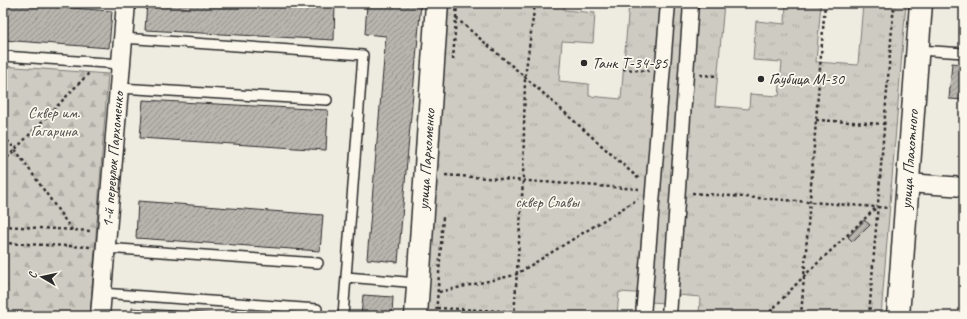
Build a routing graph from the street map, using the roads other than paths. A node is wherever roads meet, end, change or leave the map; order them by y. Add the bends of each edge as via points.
1 (126, 3) edge
2 (437, 3) edge
3 (668, 3) edge
4 (691, 3) edge
5 (922, 3) edge
6 (123, 38) junction
7 (918, 50) junction
8 (964, 52) edge
9 (3, 56) edge
10 (121, 64) junction
11 (119, 88) junction
12 (327, 100) dead end
13 (908, 183) junction
14 (964, 187) edge
15 (106, 240) junction
16 (318, 263) dead end
17 (346, 277) junction
18 (418, 283) junction
19 (102, 293) junction
20 (317, 309) dead end
21 (100, 316) edge
22 (343, 316) edge
23 (416, 316) edge
24 (643, 316) edge
25 (669, 316) edge
26 (898, 316) edge

1 - 6 street, 1-й переулок Пархоменко
2 - 18 street, улица Пархоменко
3 - 24 street
4 - 25 street
5 - 7 street, улица Плахотного
6 - 10 street, 1-й переулок Пархоменко
6 - 17 lane via 363,55
7 - 8 lane
7 - 13 street, улица Плахотного
9 - 10 lane
10 - 11 street, 1-й переулок Пархоменко
11 - 12 lane
11 - 15 street, 1-й переулок Пархоменко
13 - 14 street
13 - 26 street, улица Плахотного
15 - 16 lane
15 - 19 street, 1-й переулок Пархоменко
17 - 18 lane
17 - 22 lane
18 - 23 street, улица Пархоменко
19 - 20 lane
19 - 21 street, 1-й переулок Пархоменко

